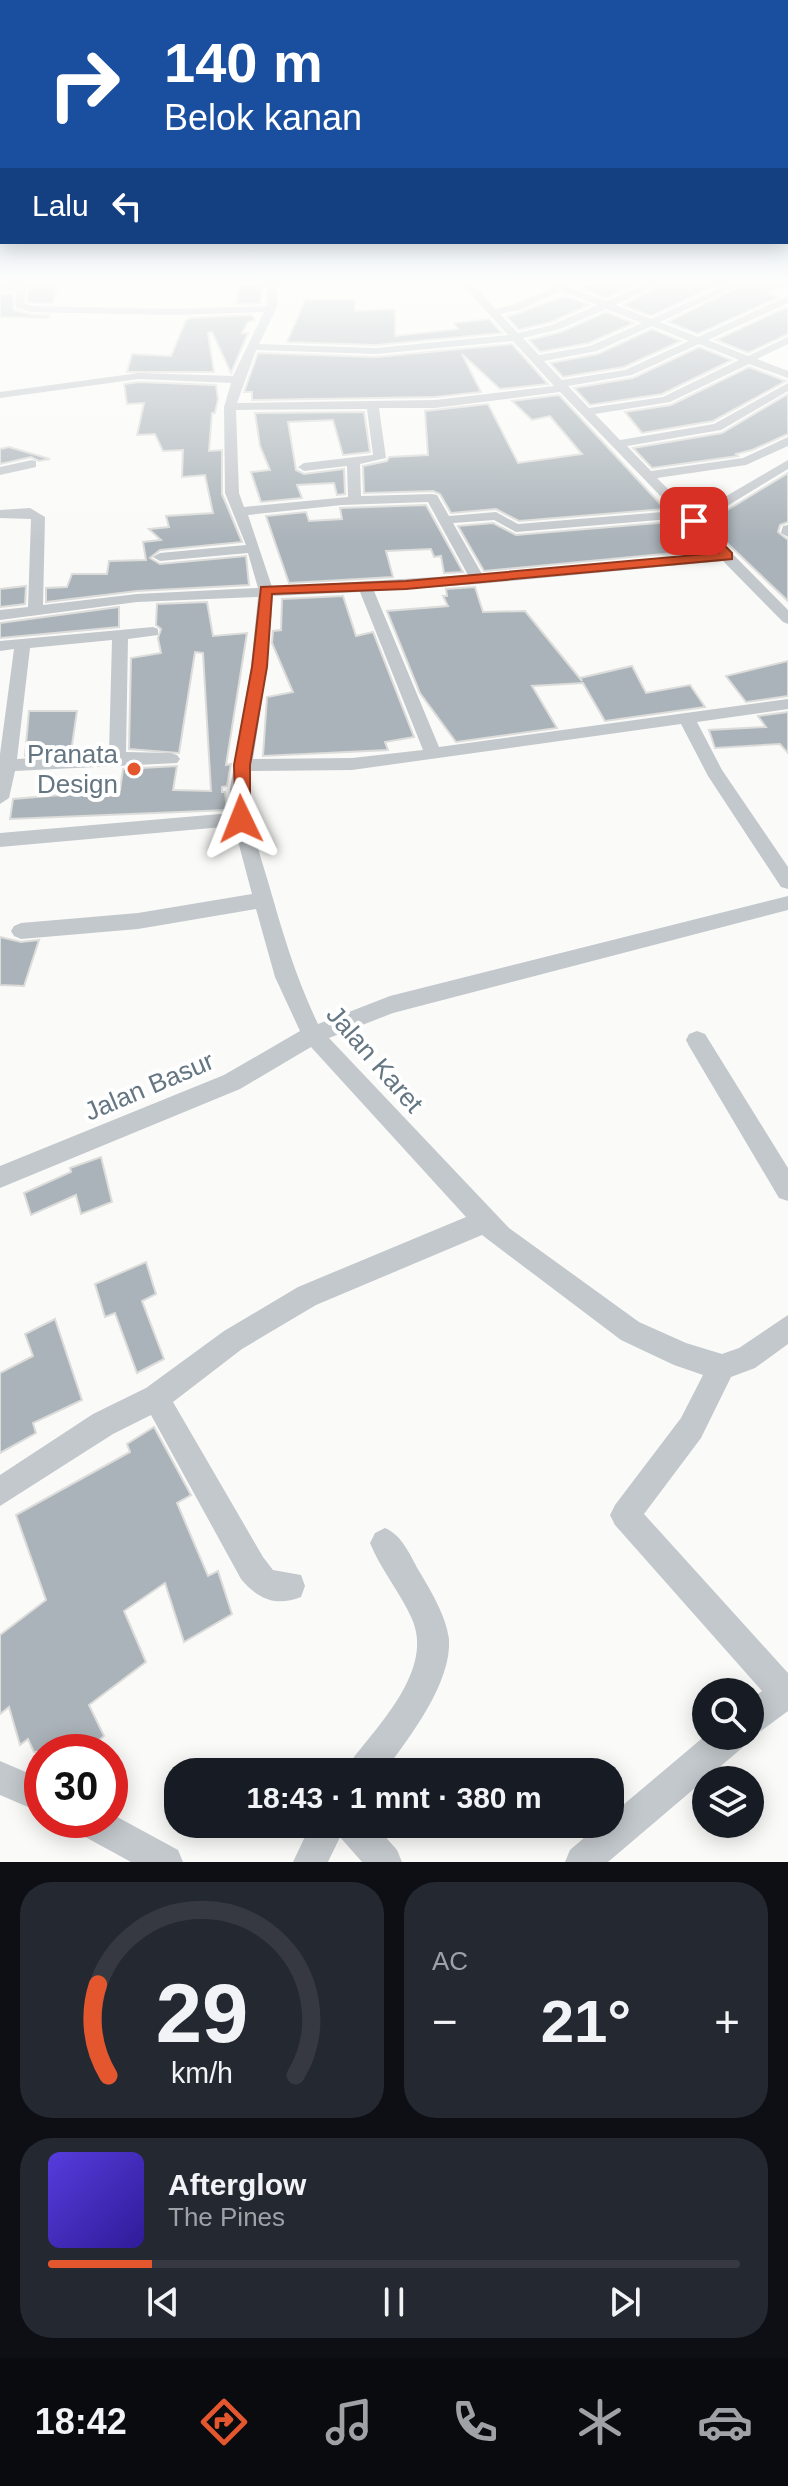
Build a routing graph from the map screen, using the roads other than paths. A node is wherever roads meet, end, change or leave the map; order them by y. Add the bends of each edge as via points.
1 (245, 368) edge
2 (545, 368) edge
3 (637, 368) edge
4 (729, 368) edge
5 (561, 386) junction
6 (788, 386) edge
7 (154, 388) dead end
8 (235, 392) junction
9 (0, 395) edge
10 (373, 406) junction
11 (587, 412) junction
12 (618, 444) junction
13 (786, 445) edge
14 (353, 460) junction
15 (746, 461) junction
16 (32, 464) dead end
17 (788, 464) edge
18 (304, 467) dead end
19 (0, 471) edge
20 (648, 475) junction
21 (769, 475) junction
22 (355, 500) junction
23 (238, 512) junction
24 (0, 514) edge
25 (690, 517) junction
26 (445, 520) junction
27 (254, 548) junction
28 (727, 556) junction
29 (160, 557) dead end
30 (478, 580) junction
31 (365, 587) junction
32 (266, 590) junction
33 (788, 595) edge
34 (769, 599) junction
35 (35, 611) junction
36 (0, 615) edge
37 (788, 619) edge
38 (153, 632) dead end
39 (120, 635) junction
40 (23, 644) junction
41 (0, 646) edge
42 (788, 704) edge
43 (687, 719) junction
44 (433, 754) junction
45 (117, 758) junction
46 (171, 759) dead end
47 (242, 765) junction
48 (4, 766) edge
49 (0, 798) edge
50 (241, 819) junction
51 (0, 840) edge
52 (788, 882) edge
53 (263, 900) junction
54 (788, 903) edge
55 (21, 931) dead end
56 (313, 1035) junction
57 (697, 1040) dead end
58 (0, 1177) edge
59 (788, 1190) edge
60 (486, 1221) junction
61 (788, 1328) edge
62 (722, 1367) junction
63 (156, 1398) junction
64 (0, 1492) edge
65 (385, 1543) dead end
66 (290, 1586) dead end
67 (764, 1709) edge
68 (714, 1750) edge
69 (375, 1758) edge
70 (0, 1778) edge
71 (24, 1788) edge
72 (121, 1838) edge
73 (322, 1838) edge
74 (364, 1838) edge
75 (166, 1862) edge
76 (310, 1862) edge
77 (385, 1862) edge
78 (582, 1862) edge

1 - 8 street, Jalan Karet
2 - 5 street
3 - 5 street
4 - 11 street via 666,400
5 - 10 street via 435,404
5 - 11 street
6 - 12 street via 717,427
7 - 8 street
8 - 9 street via 139,376
8 - 10 street
8 - 23 street, Jalan Karet via 232,493
10 - 14 street via 380,458
11 - 12 street
12 - 20 street
13 - 15 street
14 - 18 street
14 - 22 street
15 - 20 street
15 - 21 street
16 - 19 street
17 - 21 street
20 - 25 street
21 - 25 street
22 - 23 street
22 - 26 street via 432,498
23 - 27 street, Jalan Karet
24 - 35 street via 30,512 38,517
25 - 26 street via 516,528 496,516
25 - 28 street
26 - 30 street
27 - 29 street
27 - 32 street, Jalan Karet
28 - 30 street
28 - 34 street
30 - 31 street
31 - 32 street
31 - 44 street
32 - 35 street
32 - 47 street, Jalan Karet
33 - 34 street
34 - 37 street
35 - 36 street
38 - 39 street
39 - 40 street
39 - 45 street
40 - 41 street
40 - 48 street
42 - 43 street
43 - 44 street
43 - 52 street via 714,772
44 - 47 street via 352,764
45 - 46 street
45 - 48 street
47 - 50 street, Jalan Karet
48 - 49 street
50 - 51 street
50 - 53 street, Jalan Karet
53 - 55 street via 138,921
53 - 56 street, Jalan Karet via 285,977
54 - 56 street, Jalan Basur via 435,992
56 - 58 street, Jalan Basur via 232,1082
56 - 60 street, Jalan Karet
57 - 59 street
60 - 62 street, Jalan Karet via 630,1331
60 - 63 street via 307,1296 233,1340
61 - 62 street via 746,1359
62 - 67 street via 691,1428 625,1515 785,1693
63 - 64 street via 103,1424
63 - 66 street via 252,1568 265,1584
65 - 69 street via 424,1614 433,1637 433,1660
68 - 78 street
70 - 71 street
72 - 75 street
73 - 76 street
74 - 77 street

